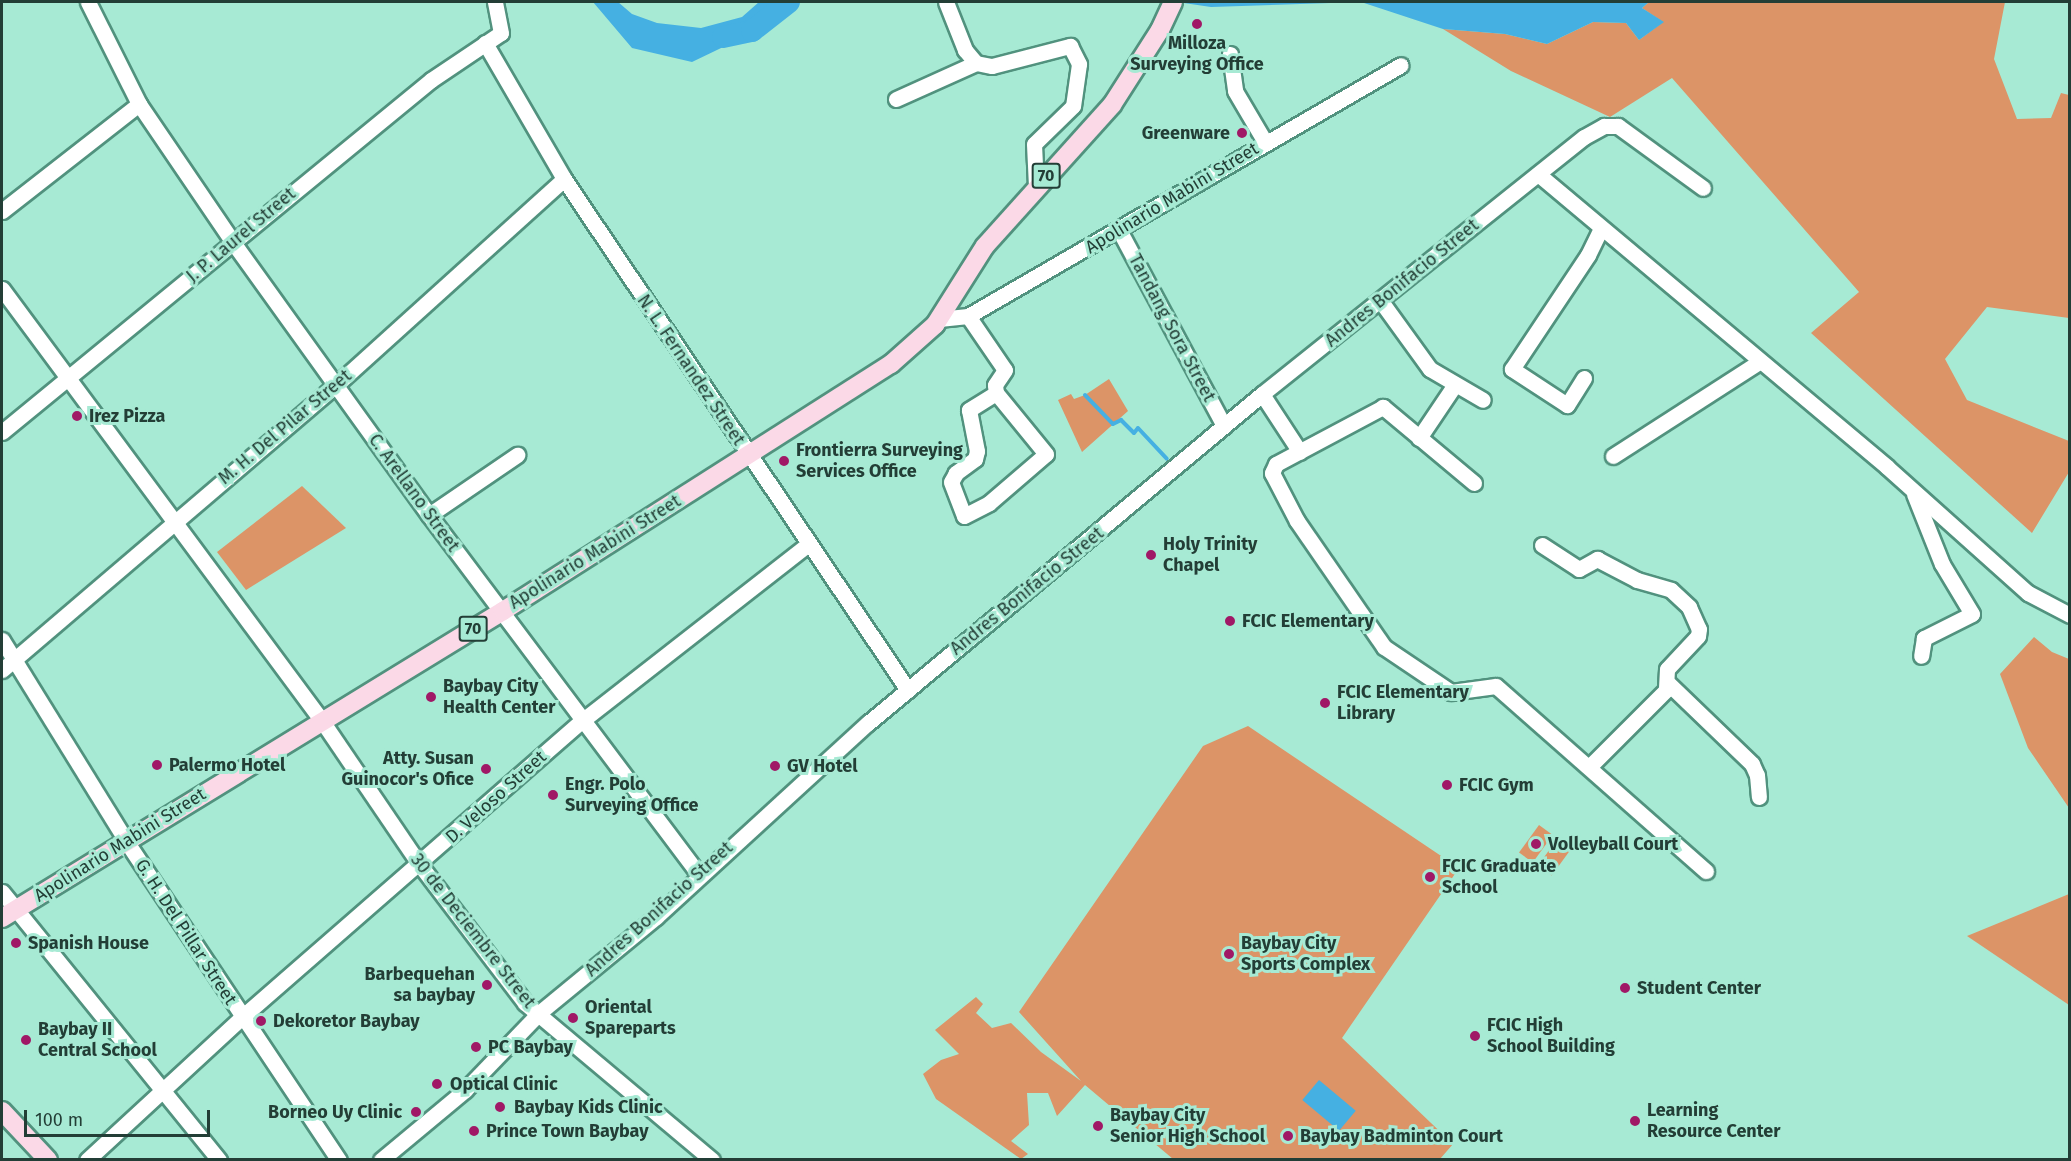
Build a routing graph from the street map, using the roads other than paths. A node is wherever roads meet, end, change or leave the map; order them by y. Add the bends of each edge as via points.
1 (88, 2) edge
2 (495, 2) edge
3 (946, 2) edge
4 (1173, 2) edge
5 (485, 43) junction
6 (1230, 54) dead end
7 (976, 63) junction
8 (1401, 64) dead end
9 (896, 99) dead end
10 (139, 104) junction
11 (1265, 142) junction
12 (1538, 174) junction
13 (564, 179) junction
14 (1036, 186) junction
15 (1703, 188) dead end
16 (2, 211) edge
17 (1601, 228) junction
18 (1119, 230) junction
19 (232, 240) junction
20 (2, 289) edge
21 (1380, 300) junction
22 (968, 316) junction
23 (937, 322) junction
24 (1759, 362) junction
25 (1584, 378) dead end
26 (69, 379) junction
27 (336, 385) junction
28 (1454, 386) junction
29 (996, 393) junction
30 (1262, 394) junction
31 (1483, 400) dead end
32 (1224, 426) junction
33 (2, 432) edge
34 (1419, 438) junction
35 (1300, 452) junction
36 (517, 455) dead end
37 (748, 455) junction
38 (1613, 456) dead end
39 (1474, 483) dead end
40 (1913, 491) junction
41 (429, 515) junction
42 (173, 522) junction
43 (808, 543) junction
44 (1542, 545) dead end
45 (502, 611) junction
46 (2070, 615) edge
47 (2, 640) edge
48 (1921, 656) dead end
49 (13, 660) junction
50 (2, 670) edge
51 (1669, 684) junction
52 (908, 690) junction
53 (583, 720) junction
54 (322, 721) junction
55 (1589, 767) junction
56 (1759, 797) dead end
57 (126, 841) junction
58 (420, 866) junction
59 (1706, 871) dead end
60 (699, 874) junction
61 (2, 892) edge
62 (9, 914) edge
63 (539, 1013) junction
64 (242, 1017) junction
65 (161, 1089) junction
66 (2, 1111) edge
67 (48, 1160) edge
68 (87, 1160) edge
69 (219, 1160) edge
70 (339, 1160) edge
71 (381, 1160) edge
72 (712, 1160) edge

1 - 10 street, C. Arellano Street
2 - 5 street via 501,33
3 - 7 street via 965,50
4 - 14 main road, 70 via 1160,30 1112,105
5 - 13 street, N. L. Fernandez Street
5 - 19 street, J. P. Laurel Street via 431,80
6 - 11 street via 1235,91
7 - 9 street
7 - 14 street via 992,66 1070,46 1079,64 1073,106 1034,144
8 - 11 street, Apolinario Mabini Street
10 - 16 street
10 - 19 street, C. Arellano Street
11 - 18 street, Apolinario Mabini Street
12 - 15 street, Andres Bonifacio Street via 1584,137 1612,124
12 - 17 street
12 - 21 street, Andres Bonifacio Street
13 - 27 street, M. H. Del Pilar Street
13 - 37 street, N. L. Fernandez Street
14 - 23 main road, 70 via 985,246
17 - 24 street
17 - 25 street via 1588,255 1512,369 1567,405
18 - 22 street, Apolinario Mabini Street
18 - 32 street, Tandang Sora Street
19 - 26 street, J. P. Laurel Street
19 - 27 street, C. Arellano Street
20 - 26 street, 30 de Deciembre Street
21 - 28 street via 1430,369
21 - 30 street, Andres Bonifacio Street
22 - 23 street, Apolinario Mabini Street
22 - 29 street via 1005,370 995,385
23 - 37 main road, Apolinario Mabini Street / 70 via 891,364
24 - 38 street
24 - 40 street
26 - 33 street, J. P. Laurel Street
26 - 42 street, 30 de Deciembre Street
27 - 41 street, C. Arellano Street
27 - 42 street, M. H. Del Pilar Street
28 - 31 street
28 - 34 street
29 - 29 street via 969,410 977,451 975,459 956,473 951,482 964,516 1006,490 1046,454
30 - 32 street, Andres Bonifacio Street
30 - 35 street
32 - 52 street, Andres Bonifacio Street
34 - 35 street via 1382,408
34 - 39 street
35 - 55 street via 1276,464 1272,477 1378,642 1451,692 1496,686
36 - 41 street
37 - 43 street, N. L. Fernandez Street
37 - 45 main road, Apolinario Mabini Street / 70
40 - 46 street via 2028,593
40 - 48 street via 1942,564 1972,614 1924,638
41 - 45 street, C. Arellano Street
42 - 49 street, M. H. Del Pilar Street
42 - 54 street, 30 de Deciembre Street
43 - 52 street, N. L. Fernandez Street
43 - 53 street, D. Veloso Street
44 - 51 street via 1579,569 1597,559 1637,580 1671,590 1684,601 1699,633 1667,669
45 - 53 street, C. Arellano Street
45 - 54 main road, Apolinario Mabini Street / 70
47 - 49 street, G. H. Del Pillar Street
49 - 50 street, M. H. Del Pilar Street
49 - 57 street, G. H. Del Pillar Street
51 - 55 street
51 - 56 street via 1752,764
52 - 60 street, Andres Bonifacio Street
53 - 58 street, D. Veloso Street
53 - 60 street, C. Arellano Street
54 - 57 main road, Apolinario Mabini Street / 70
54 - 58 street, 30 de Deciembre Street
55 - 59 street
57 - 62 main road, Apolinario Mabini Street / 70
57 - 64 street, G. H. Del Pillar Street
58 - 63 street, 30 de Deciembre Street via 525,1003
58 - 64 street, D. Veloso Street
60 - 63 street, Andres Bonifacio Street via 656,916
61 - 62 street
62 - 65 street
63 - 71 street, Andres Bonifacio Street via 465,1090
63 - 72 street, 30 de Deciembre Street
64 - 65 street, D. Veloso Street
64 - 70 street, G. H. Del Pillar Street
65 - 68 street, D. Veloso Street
65 - 69 street
66 - 67 main road

